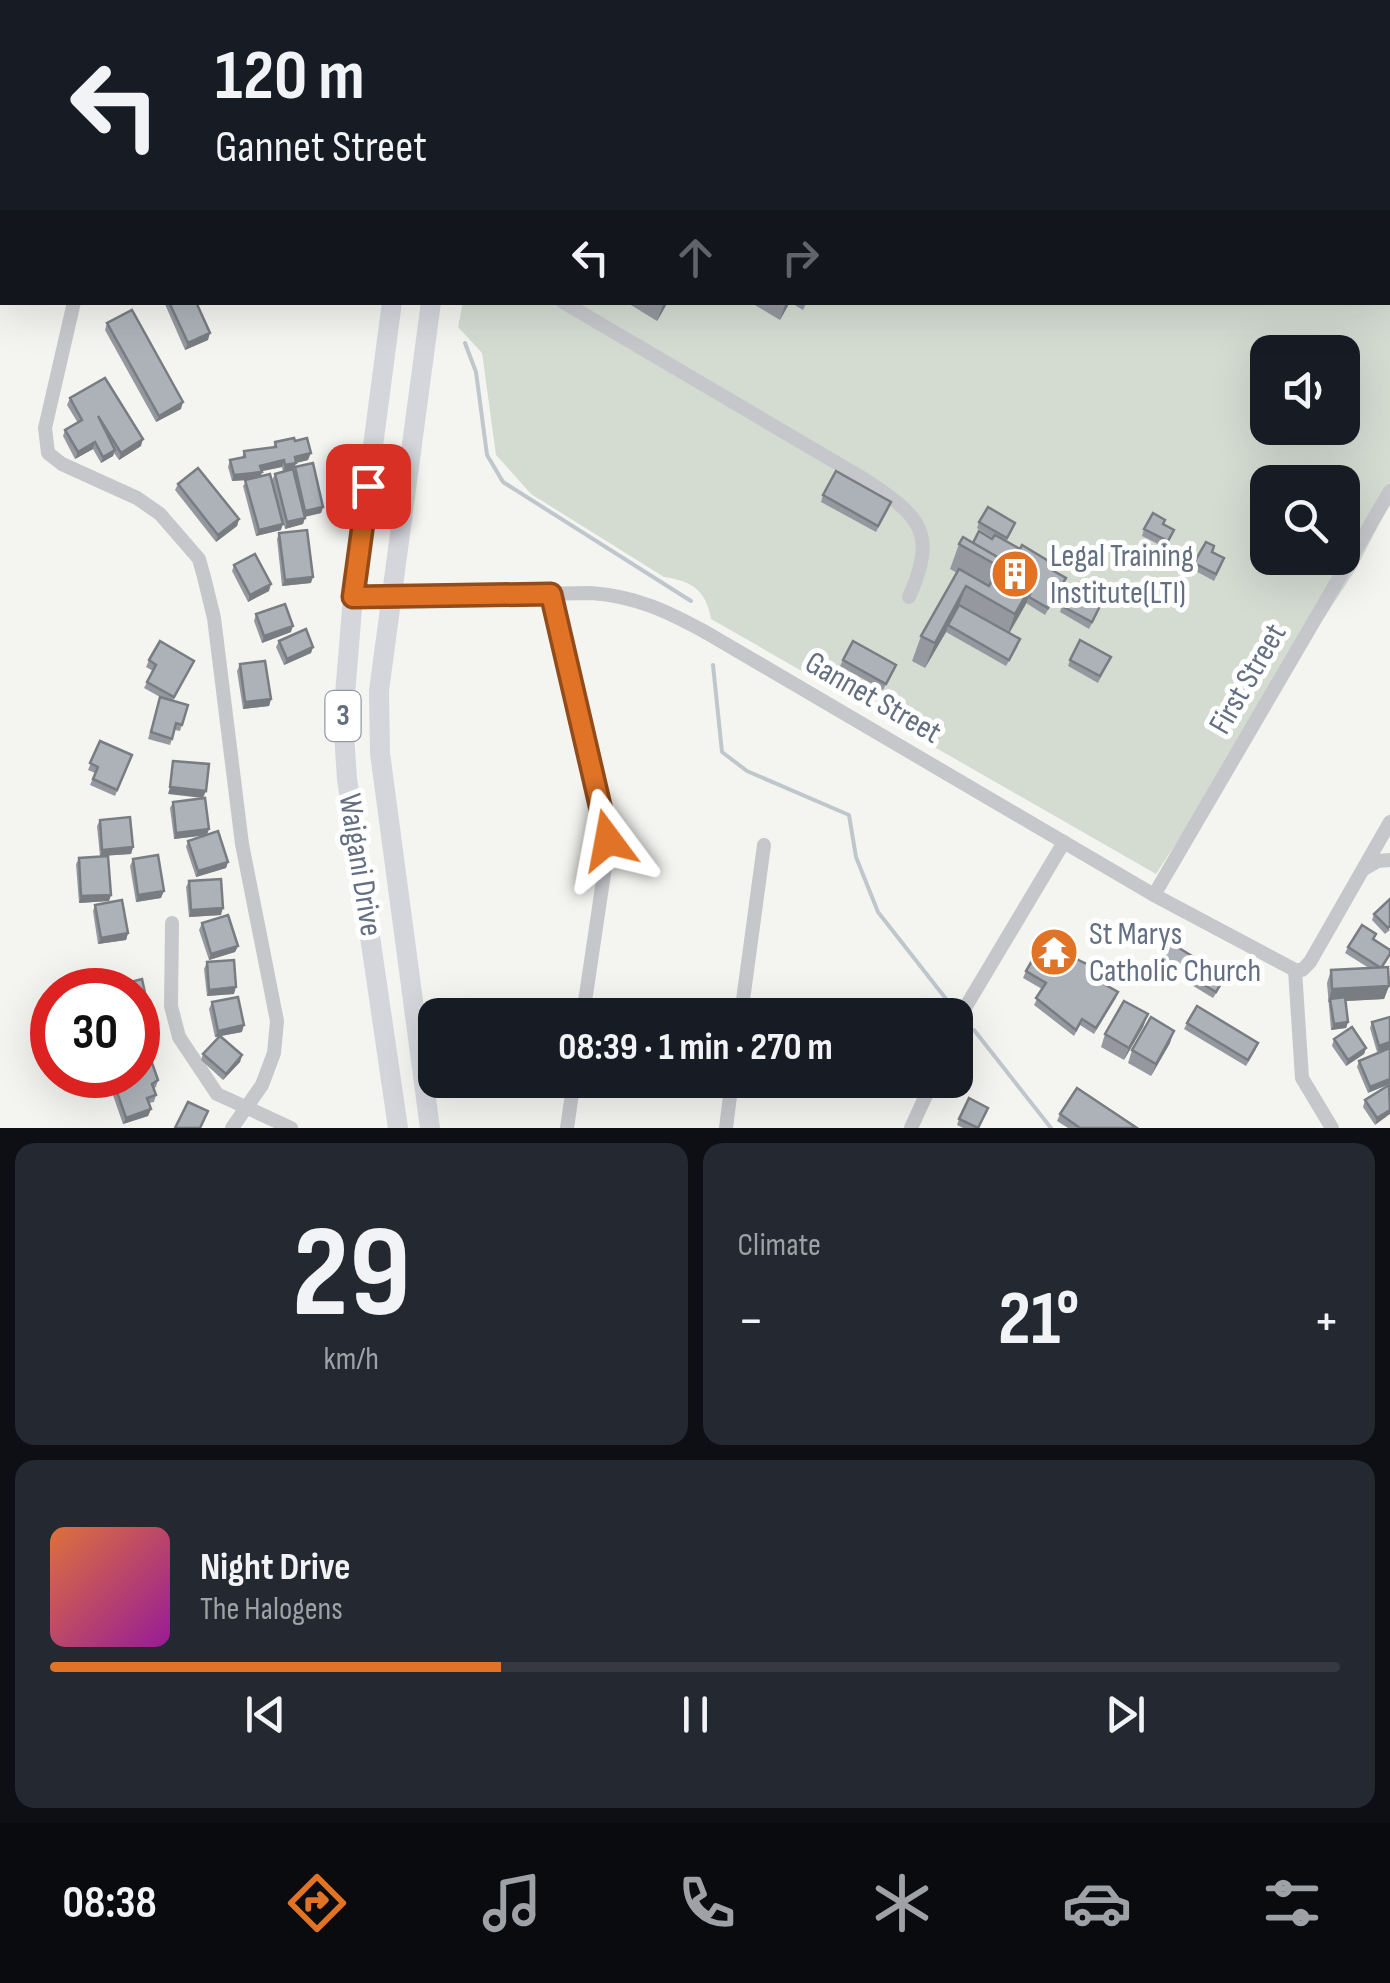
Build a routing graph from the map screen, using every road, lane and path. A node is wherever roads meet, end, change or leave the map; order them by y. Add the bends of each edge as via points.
1 (73, 305) edge
2 (392, 305) edge
3 (431, 305) edge
4 (568, 305) edge
5 (1390, 491) edge
6 (551, 594) junction
7 (353, 597) junction
8 (391, 597) junction
9 (909, 598) dead end
10 (1390, 822) edge
11 (1064, 842) junction
12 (764, 845) dead end
13 (1390, 860) edge
14 (1364, 869) junction
15 (1154, 894) junction
16 (172, 923) dead end
17 (1295, 970) junction
18 (585, 998) edge
19 (743, 998) edge
20 (971, 998) edge
21 (571, 1098) edge
22 (730, 1098) edge
23 (925, 1098) edge
24 (244, 1107) junction
25 (232, 1128) edge
26 (290, 1128) edge
27 (398, 1128) edge
28 (430, 1128) edge
29 (567, 1128) edge
30 (726, 1128) edge
31 (911, 1128) edge
32 (1332, 1128) edge

1 - 24 street via 46,428 48,453 138,498 177,530 199,560 214,618 242,844 277,1021 262,1086
2 - 7 highway, Waigani Drive / 3
3 - 8 highway, Waigani Drive / 3
4 - 9 street via 910,513 924,552
5 - 15 street, First Street
6 - 8 street, Gannet Street
6 - 11 street, Gannet Street via 628,597 661,608
6 - 18 street via 608,840
7 - 8 street, Gannet Street
7 - 27 highway, Waigani Drive / 3 via 343,688 347,779
8 - 28 highway, Waigani Drive / 3 via 379,691 380,753
10 - 14 street
11 - 15 street, Gannet Street
11 - 20 street
12 - 19 street
13 - 14 street
14 - 17 street via 1310,962
15 - 17 street, Gannet Street
16 - 24 street via 171,1006 179,1037 217,1094
17 - 32 street via 1302,1078
21 - 29 street
22 - 30 street
23 - 31 street
24 - 25 street
24 - 26 street

